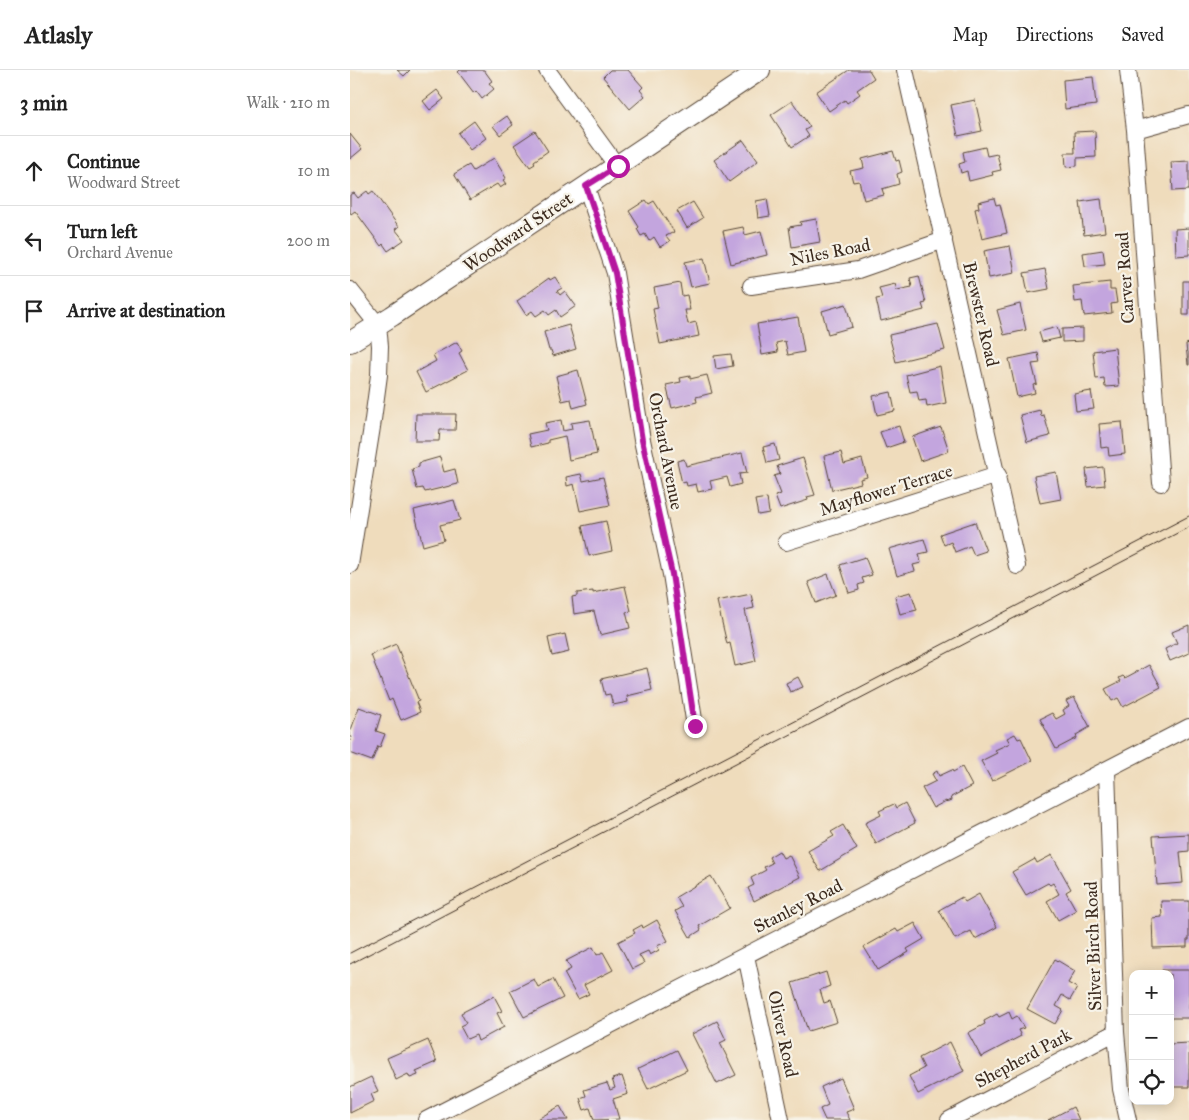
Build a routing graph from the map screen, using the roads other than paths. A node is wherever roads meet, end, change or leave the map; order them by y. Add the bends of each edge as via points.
1 (548, 70) edge
2 (760, 70) edge
3 (906, 70) edge
4 (1128, 70) edge
5 (1189, 115) edge
6 (1135, 130) junction
7 (618, 166) junction
8 (586, 186) junction
9 (944, 240) junction
10 (751, 286) dead end
11 (350, 290) edge
12 (378, 325) junction
13 (350, 342) edge
14 (998, 476) junction
15 (1161, 484) dead end
16 (786, 542) dead end
17 (350, 565) edge
18 (1017, 566) dead end
19 (695, 726) dead end
20 (1189, 727) edge
21 (1107, 770) junction
22 (746, 956) junction
23 (1116, 1032) junction
24 (466, 1099) junction
25 (777, 1100) junction
26 (426, 1120) edge
27 (457, 1120) edge
28 (769, 1120) edge
29 (781, 1120) edge
30 (949, 1120) edge
31 (1128, 1120) edge

1 - 7 street
2 - 7 street, Woodward Street
3 - 9 street, Brewster Road
4 - 6 street, Carver Road
5 - 6 street
6 - 15 street, Carver Road
7 - 8 street, Woodward Street
8 - 12 street, Woodward Street
8 - 19 street, Orchard Avenue via 615,273 642,440 672,574
9 - 10 street, Niles Road via 858,270
9 - 14 street, Brewster Road
11 - 12 street
12 - 13 street, Woodward Street
12 - 17 street via 378,375
14 - 16 street, Mayflower Terrace
14 - 18 street, Brewster Road
20 - 21 street, Stanley Road
21 - 22 street, Stanley Road
21 - 23 street, Silver Birch Road
22 - 24 street, Stanley Road
22 - 25 street, Oliver Road
23 - 30 street, Shepherd Park
23 - 31 street, Silver Birch Road via 1121,1089
24 - 26 street, Stanley Road
24 - 27 street
25 - 28 street
25 - 29 street, Oliver Road

